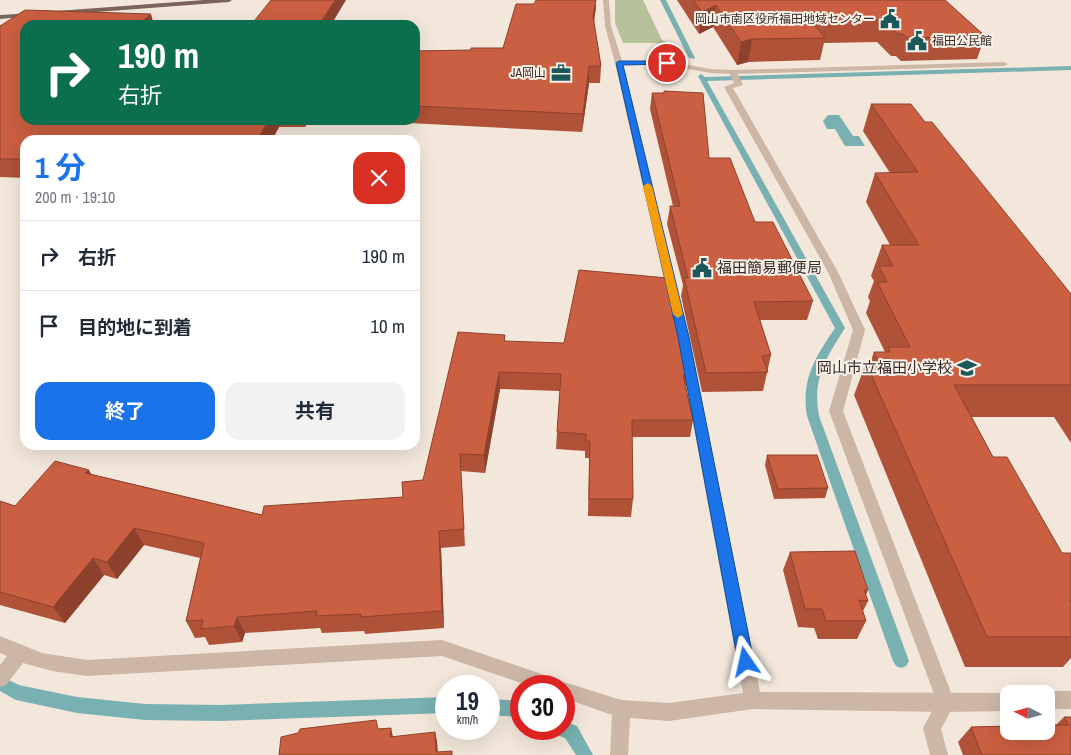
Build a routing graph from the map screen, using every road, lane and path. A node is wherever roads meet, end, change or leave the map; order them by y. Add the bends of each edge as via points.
1 (229, 0) edge
2 (606, 0) edge
3 (49, 13) edge
4 (39, 14) edge
5 (0, 17) edge
6 (619, 63) junction
7 (1004, 64) dead end
8 (735, 77) junction
9 (0, 644) edge
10 (19, 654) junction
11 (521, 675) edge
12 (2, 676) edge
13 (575, 694) edge
14 (753, 700) junction
15 (1055, 700) edge
16 (1071, 700) edge
17 (1000, 702) edge
18 (946, 703) junction
19 (621, 709) junction
20 (619, 749) edge
21 (939, 755) edge

1 - 3 main road
2 - 6 street via 608,26
4 - 5 main road
6 - 8 street via 667,63
6 - 14 street via 683,337
7 - 8 street
8 - 18 street via 739,85 728,87 833,272 859,330 836,411
9 - 10 street
10 - 11 street via 41,662 86,668 442,648
10 - 12 street
13 - 19 street
14 - 18 street
14 - 19 street via 669,712
15 - 16 street
17 - 18 street
18 - 21 street via 932,728
19 - 20 street

